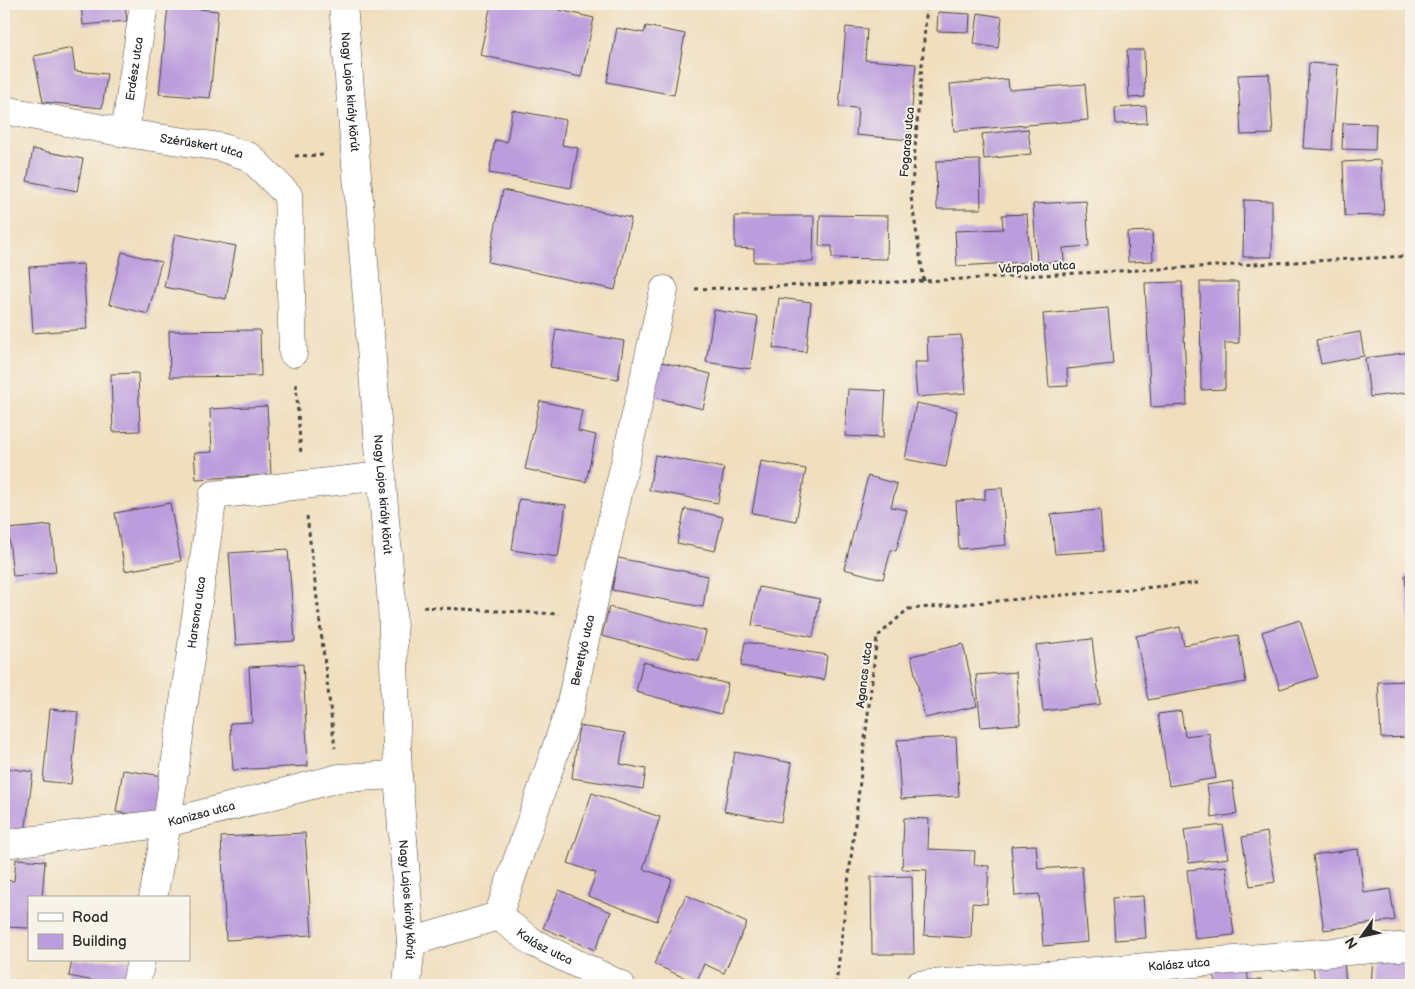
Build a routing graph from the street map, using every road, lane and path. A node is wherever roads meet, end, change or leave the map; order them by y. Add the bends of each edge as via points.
1 (144, 4) edge
2 (343, 4) edge
3 (927, 4) edge
4 (4, 110) edge
5 (125, 132) junction
6 (354, 155) junction
7 (250, 156) junction
8 (1411, 256) edge
9 (924, 281) junction
10 (664, 290) joint
11 (293, 353) joint
12 (382, 476) junction
13 (304, 486) junction
14 (1198, 583) dead end
15 (392, 606) junction
16 (589, 615) junction
17 (398, 775) junction
18 (339, 778) junction
19 (167, 823) junction
20 (4, 844) edge
21 (153, 896) edge
22 (498, 916) junction
23 (411, 942) junction
24 (1411, 946) edge
25 (141, 962) edge
26 (136, 985) edge
27 (407, 985) edge
28 (620, 985) edge
29 (836, 985) edge
30 (919, 985) edge

1 - 5 street, Erdész utca
2 - 6 street, Nagy Lajos király körút
3 - 9 path, Fogaras utca via 911,197
4 - 5 street, Szérűskert utca
5 - 7 street, Szérűskert utca via 220,147
6 - 7 path
6 - 12 street, Nagy Lajos király körút
7 - 11 street, Szérűskert utca via 288,195
8 - 9 path, Várpalota utca
9 - 10 path, Várpalota utca
10 - 16 street, Berettyó utca
11 - 13 path
12 - 13 street, Harsona utca
12 - 15 street, Nagy Lajos király körút
13 - 18 path
13 - 19 street, Harsona utca via 213,495
14 - 29 path, Agancs utca via 908,609 877,637
15 - 16 path
15 - 17 street, Nagy Lajos király körút
16 - 22 street, Berettyó utca via 569,711
17 - 18 street, Kanizsa utca
17 - 23 street, Nagy Lajos király körút
18 - 19 street, Kanizsa utca
19 - 20 street, Kanizsa utca
19 - 21 street, Harsona utca
22 - 23 street
22 - 28 street, Kalász utca via 534,943
23 - 27 street, Nagy Lajos király körút
24 - 30 street, Kalász utca
25 - 26 street

